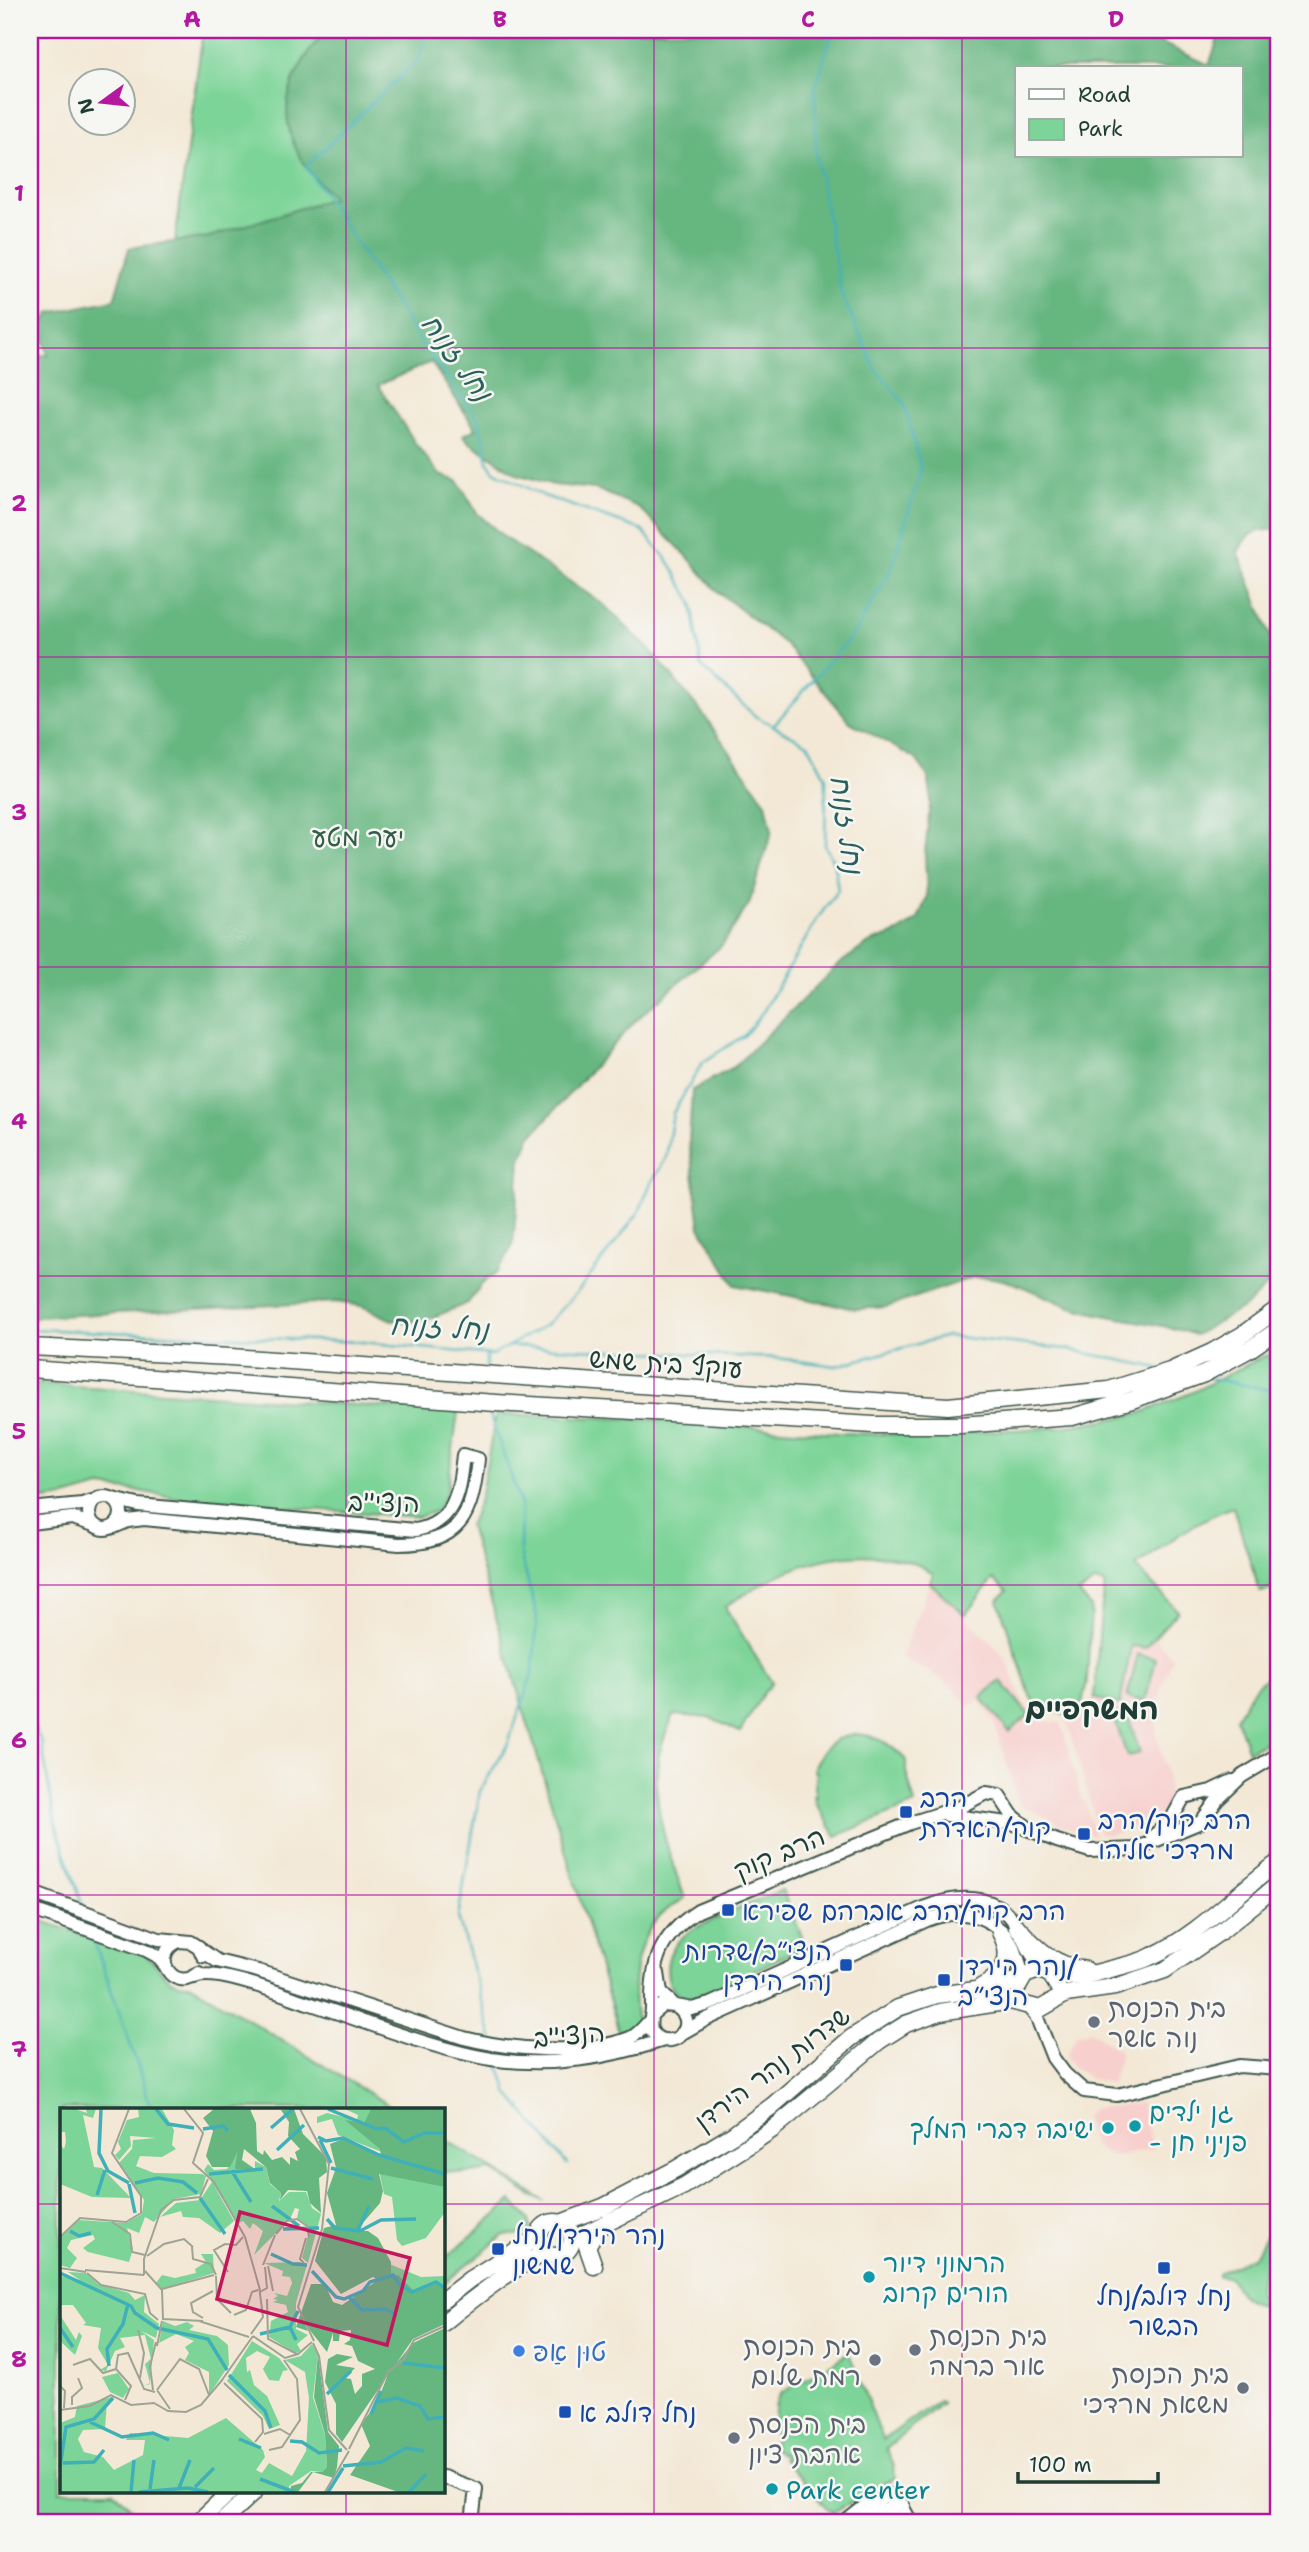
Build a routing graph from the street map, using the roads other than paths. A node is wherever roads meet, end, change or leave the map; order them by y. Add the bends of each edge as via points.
1 (1279, 1308) edge
2 (1279, 1329) edge
3 (30, 1347) edge
4 (30, 1368) edge
5 (113, 1499) junction
6 (96, 1500) junction
7 (30, 1509) edge
8 (30, 1523) edge
9 (95, 1526) junction
10 (114, 1527) junction
11 (1279, 1754) edge
12 (1242, 1776) junction
13 (1198, 1795) junction
14 (978, 1798) junction
15 (1004, 1803) junction
16 (1177, 1810) junction
17 (936, 1815) junction
18 (1207, 1815) junction
19 (986, 1821) junction
20 (1193, 1825) junction
21 (1028, 1828) junction
22 (1125, 1850) junction
23 (1279, 1863) edge
24 (1279, 1884) edge
25 (30, 1892) edge
26 (30, 1909) edge
27 (1017, 1927) junction
28 (1000, 1932) junction
29 (179, 1941) junction
30 (201, 1949) junction
31 (658, 1957) junction
32 (166, 1968) junction
33 (1110, 1970) junction
34 (1050, 1974) junction
35 (195, 1976) junction
36 (1022, 1978) junction
37 (979, 1988) junction
38 (1051, 2003) junction
39 (1027, 2005) junction
40 (674, 2006) junction
41 (651, 2017) junction
42 (682, 2033) junction
43 (664, 2040) junction
44 (1047, 2040) junction
45 (1279, 2069) edge
46 (561, 2223) junction
47 (604, 2223) junction
48 (538, 2237) junction
49 (573, 2239) junction
50 (547, 2254) junction
51 (594, 2266) dead end
52 (444, 2299) edge
53 (444, 2322) edge
54 (444, 2477) edge
55 (230, 2492) edge
56 (254, 2492) edge
57 (896, 2503) junction
58 (198, 2522) edge
59 (222, 2522) edge
60 (472, 2522) edge
61 (845, 2522) edge
62 (856, 2522) edge
63 (900, 2522) edge
64 (911, 2522) edge

1 - 3 main road, עוקף בית שמש via 1212,1352 1109,1390 948,1406
2 - 4 main road, עוקף בית שמש via 1204,1374 1132,1400 1072,1417 960,1424 874,1425 496,1403
5 - 6 street
5 - 10 street via 121,1514
5 - 10 street, הנצי"ב via 134,1505 416,1530 435,1524 448,1511 457,1493 463,1455 478,1459 467,1511 454,1530 432,1541 399,1544 144,1519
6 - 7 street
6 - 9 street via 89,1512
8 - 9 street via 72,1518
9 - 10 street
11 - 12 street
12 - 13 street
12 - 18 street
13 - 16 street via 1184,1797
13 - 18 street via 1205,1801
14 - 15 street via 993,1793
14 - 17 street, הרב קוק
14 - 19 street via 975,1809
15 - 19 street via 1003,1815
15 - 21 street, הרב קוק
16 - 20 street via 1181,1819
16 - 22 street, הרב קוק via 1158,1833
17 - 19 street, הרב קוק
17 - 31 street, הרב קוק via 698,1911 671,1932
18 - 20 street
19 - 21 street, הרב קוק
20 - 22 street, הרב קוק via 1144,1847
21 - 22 street, הרב קוק via 1080,1848
23 - 33 main road via 1170,1947
24 - 38 main road via 1220,1933 1165,1970 1133,1983 1066,1994
25 - 29 street via 159,1939
26 - 32 street via 146,1950
27 - 33 main road via 1053,1961 1081,1969
27 - 34 street via 1032,1956
27 - 40 street via 1010,1916 985,1901 948,1900 710,2004
28 - 36 street via 1019,1959
28 - 37 main road via 1007,1948 1004,1969
28 - 42 street via 978,1916 958,1912 937,1916
29 - 30 street
29 - 32 street via 167,1950
30 - 35 street via 203,1964
30 - 41 street, הנצי"ב via 217,1961 448,2034 498,2045 542,2049 632,2038
31 - 40 street via 660,1988
31 - 41 street, הרב קוק
32 - 35 street via 180,1979
33 - 34 main road via 1077,1977
34 - 36 main road via 1032,1970
34 - 38 main road via 1057,1987
35 - 43 street, הנצי"ב via 212,1975 254,1985 443,2047 494,2059 576,2061
36 - 37 main road, שדרות נהר הירדן via 999,1987
36 - 39 main road via 1019,1994
37 - 46 main road, שדרות נהר הירדן via 919,1999 882,2016 734,2134 652,2182
38 - 39 main road via 1040,2009
38 - 44 street
39 - 44 street
39 - 47 main road, שדרות נהר הירדן via 1010,2001 963,2008 906,2024 750,2145 684,2186
40 - 41 street via 663,2005
40 - 42 street via 685,2018
41 - 43 street via 654,2035
42 - 43 street
44 - 45 street via 1065,2074 1084,2091 1096,2093 1132,2093 1239,2066
46 - 48 main road via 546,2225
46 - 49 main road via 570,2229
47 - 49 main road, שדרות נהר הירדן
47 - 51 main road via 587,2246
48 - 50 main road
48 - 52 main road
49 - 50 main road via 565,2253
50 - 53 main road via 537,2256
54 - 60 street via 476,2489
55 - 58 main road
56 - 59 main road
57 - 61 street via 868,2504
57 - 62 street
57 - 63 street
57 - 64 street

